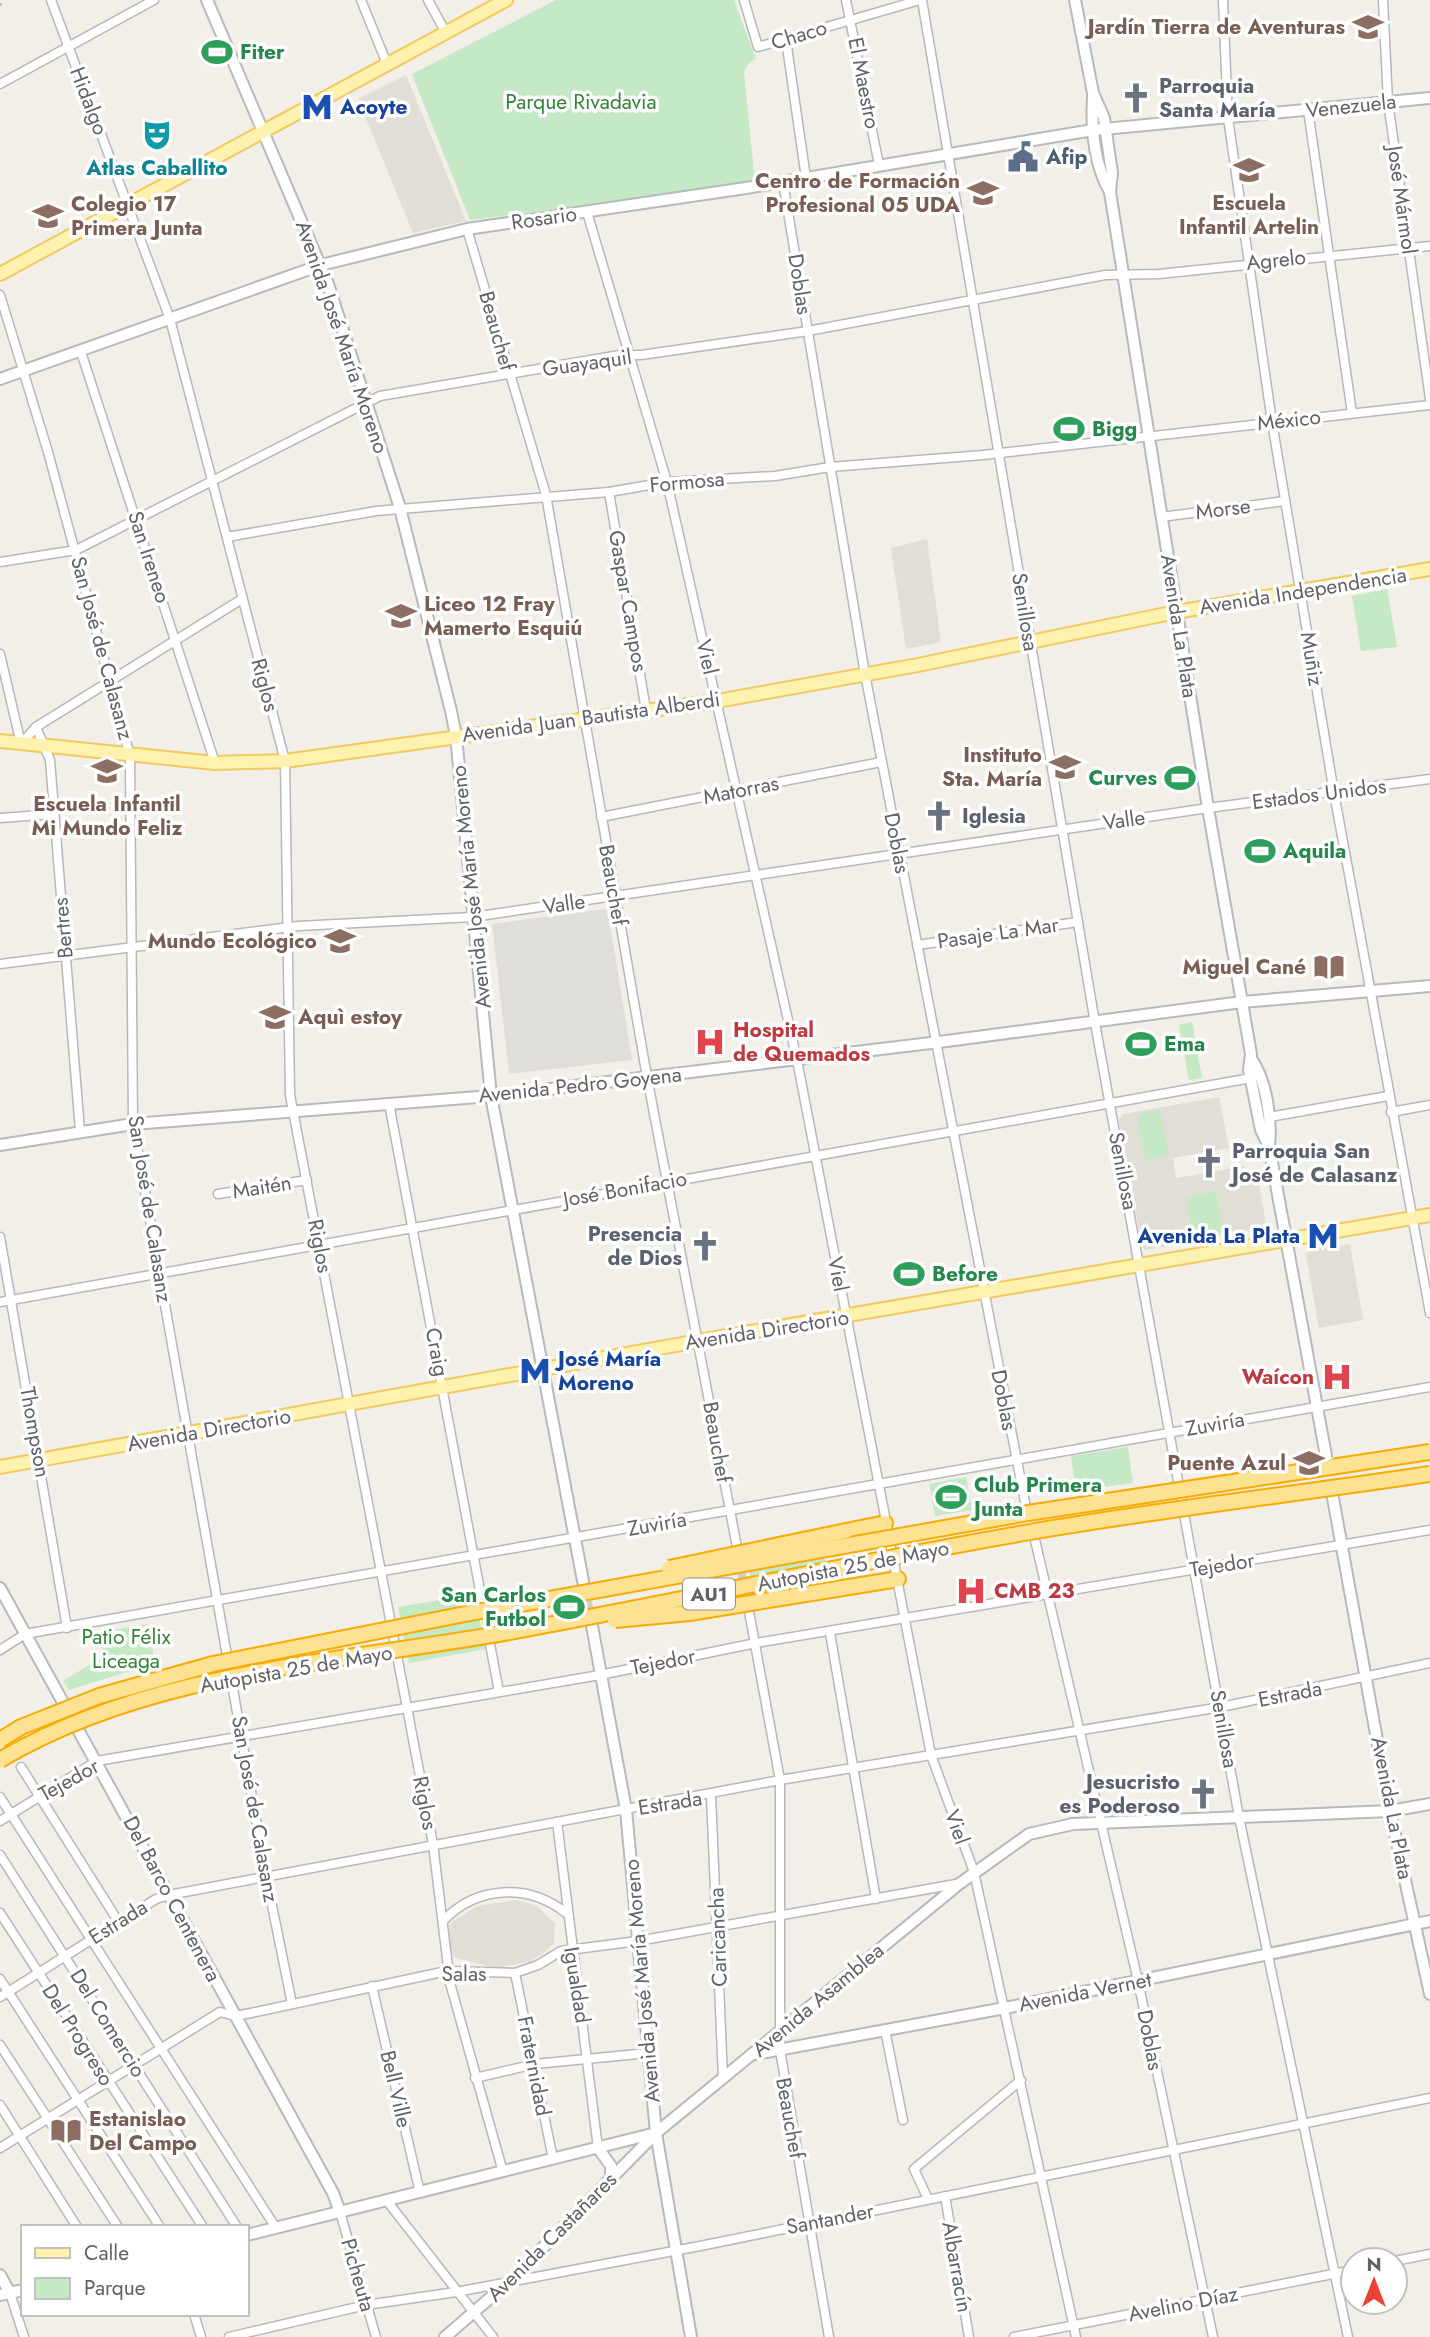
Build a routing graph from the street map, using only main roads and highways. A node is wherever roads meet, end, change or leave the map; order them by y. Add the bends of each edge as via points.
1 (207, 0) edge
2 (506, 0) edge
3 (1075, 0) edge
4 (1430, 98) edge
5 (1099, 129) junction
6 (264, 131) junction
7 (321, 265) junction
8 (0, 274) edge
9 (0, 379) edge
10 (1430, 569) edge
11 (1176, 612) junction
12 (456, 736) junction
13 (0, 741) edge
14 (1430, 986) edge
15 (1242, 1002) junction
16 (1252, 1060) junction
17 (1251, 1078) junction
18 (491, 1096) junction
19 (1268, 1113) junction
20 (0, 1145) edge
21 (1269, 1146) junction
22 (1430, 1215) edge
23 (1286, 1239) junction
24 (543, 1370) junction
25 (1430, 1452) edge
26 (1326, 1455) dead end
27 (0, 1467) edge
28 (1430, 1474) edge
29 (1333, 1498) dead end
30 (885, 1523) road end
31 (898, 1579) road end
32 (583, 1581) tunnel mouth
33 (0, 1588) edge
34 (465, 1614) junction
35 (592, 1626) tunnel mouth
36 (509, 1632) junction
37 (0, 1740) edge
38 (0, 1760) edge
39 (1430, 1804) edge
40 (1390, 1811) junction
41 (1430, 1921) edge
42 (1415, 1923) junction
43 (1430, 1994) edge
44 (753, 2055) junction
45 (656, 2133) junction
46 (598, 2148) junction
47 (611, 2180) junction
48 (340, 2212) junction
49 (248, 2235) edge
50 (0, 2275) edge
51 (5, 2294) edge
52 (445, 2337) edge
53 (691, 2337) edge

1 - 6 main road, Avenida José María Moreno
2 - 6 main road
3 - 5 main road, Avenida La Plata
4 - 5 main road, Venezuela
5 - 7 main road, Rosario via 467,229
5 - 11 main road, Avenida La Plata via 1112,173 1110,192
6 - 7 main road, Avenida José María Moreno
6 - 8 main road
7 - 9 main road, Rosario
7 - 12 main road, Avenida José María Moreno via 400,508
10 - 11 main road, Avenida Independencia
11 - 12 main road, Avenida Juan Bautista Alberdi via 717,701
11 - 15 main road, Avenida La Plata
12 - 13 main road, Avenida Juan Bautista Alberdi via 285,761 215,763
12 - 18 main road, Avenida José María Moreno
14 - 15 main road, Avenida Pedro Goyena
15 - 16 main road, Avenida La Plata
15 - 18 main road, Avenida Pedro Goyena
16 - 17 main road, Avenida La Plata
16 - 19 main road, Avenida La Plata
17 - 19 main road via 1256,1080
17 - 21 main road, Avenida La Plata via 1261,1130
18 - 20 main road, Avenida Pedro Goyena via 133,1124
18 - 24 main road, Avenida José María Moreno
19 - 21 main road, Avenida La Plata
21 - 23 main road, Avenida La Plata
22 - 23 main road, Avenida Directorio
23 - 24 main road, Avenida Directorio
23 - 26 main road, Avenida La Plata
24 - 27 main road, Avenida Directorio
24 - 32 main road, Avenida José María Moreno
25 - 34 highway, Autopista 25 de Mayo / AU1, bridge via 1028,1513
28 - 36 highway, Autopista 25 de Mayo / AU1, bridge via 1032,1532
29 - 40 main road, Avenida La Plata
30 - 34 highway, bridge
31 - 36 highway, bridge via 690,1613
33 - 48 main road, Del Barco Centenera
34 - 37 highway, Autopista 25 de Mayo / AU1, bridge via 212,1664 114,1690
35 - 45 main road, Avenida José María Moreno via 626,1810
36 - 38 highway, Autopista 25 de Mayo / AU1, bridge via 210,1682 109,1711
39 - 40 main road, Avenida Asamblea
40 - 42 main road, Avenida La Plata
40 - 44 main road, Avenida Asamblea via 1037,1830 974,1872
41 - 42 main road, Avenida Vernet
42 - 43 main road, Avenida La Plata
42 - 44 main road, Avenida Vernet
44 - 45 main road, Avenida Asamblea
45 - 46 main road, Avenida Asamblea
45 - 47 main road, Avenida Castañares
45 - 53 main road, Avenida José María Moreno
46 - 47 main road via 611,2166
46 - 48 main road, Avenida Asamblea
47 - 52 main road, Avenida Castañares via 512,2279
48 - 49 main road, Avenida Asamblea
50 - 51 main road

